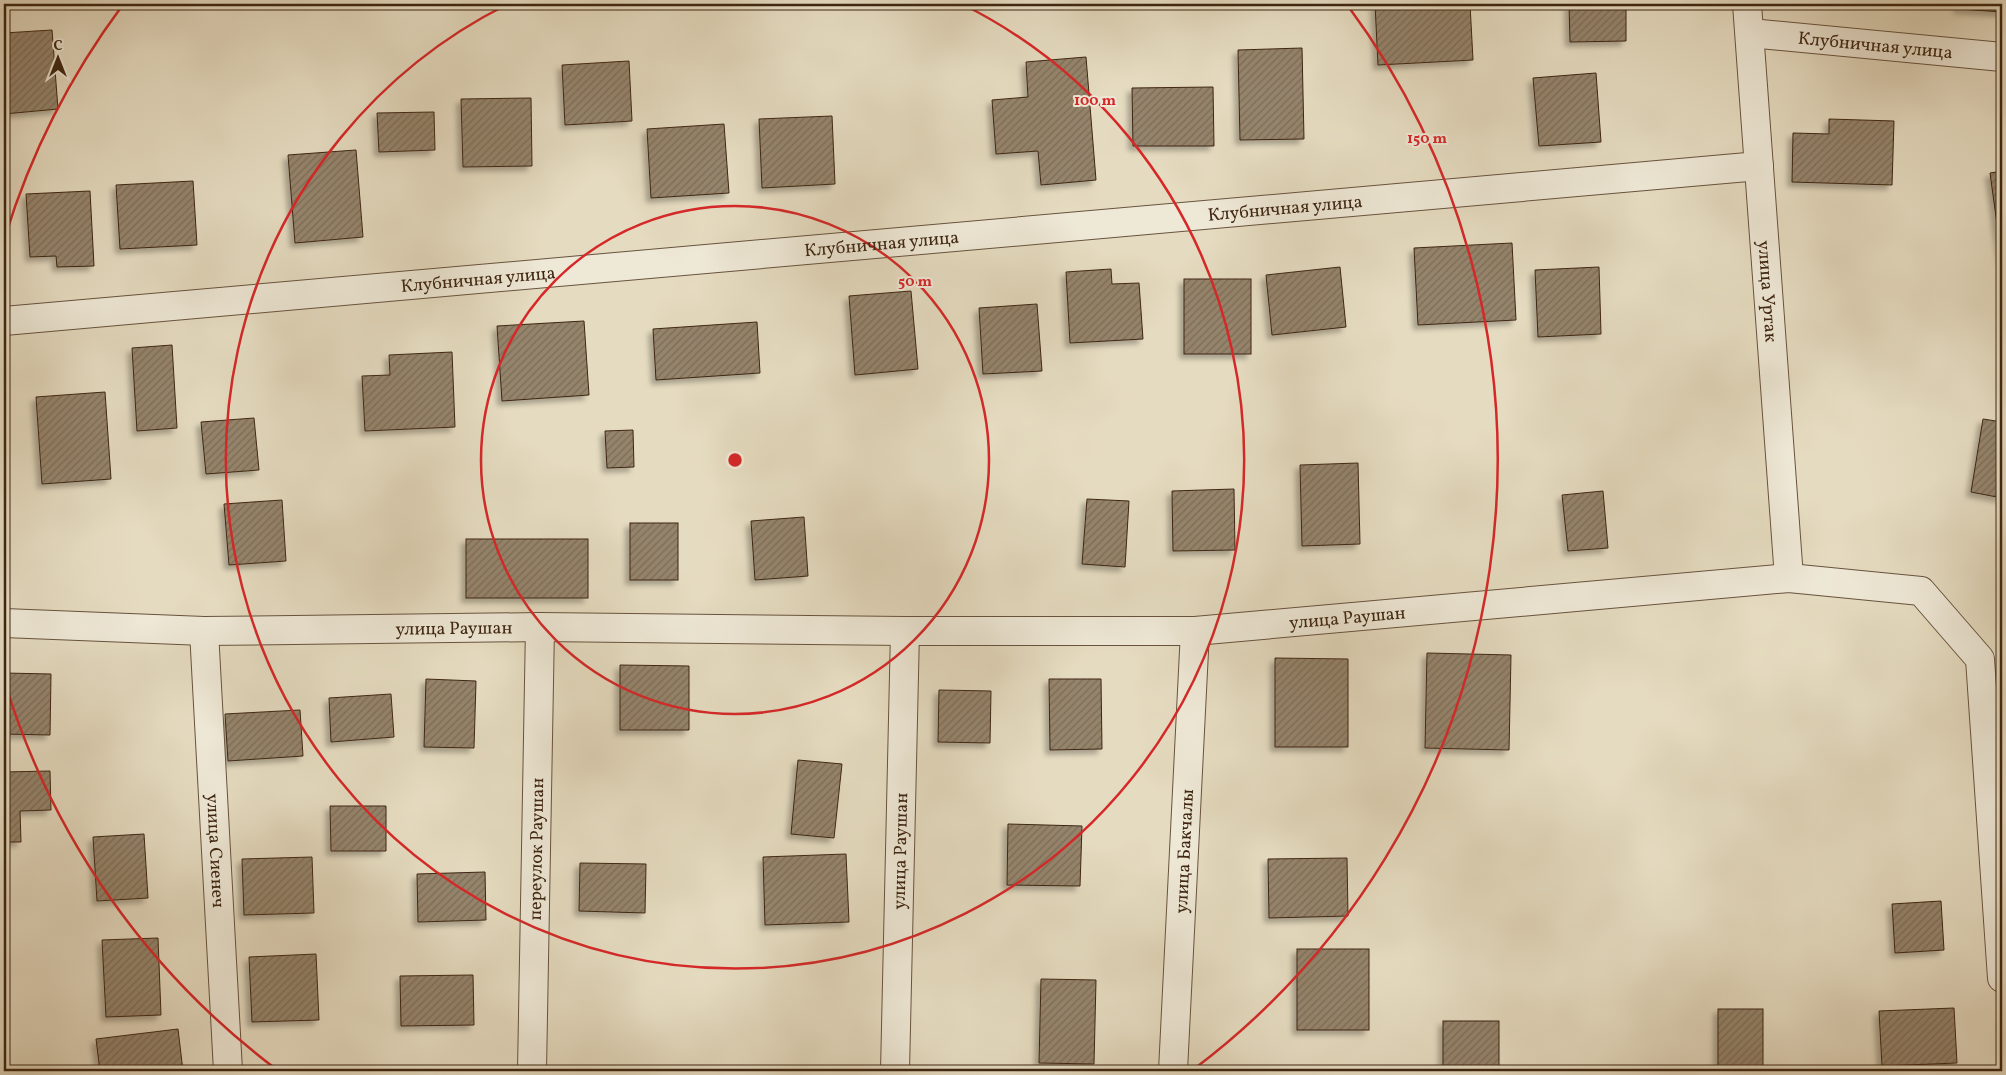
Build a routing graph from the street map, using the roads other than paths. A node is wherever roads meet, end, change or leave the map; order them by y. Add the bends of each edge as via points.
1 (1747, 4) edge
2 (1750, 33) junction
3 (2002, 57) edge
4 (1759, 166) junction
5 (4, 321) edge
6 (1789, 578) junction
7 (4, 623) edge
8 (540, 627) junction
9 (204, 630) junction
10 (905, 630) junction
11 (1195, 630) junction
12 (2002, 978) edge
13 (228, 1071) edge
14 (532, 1071) edge
15 (895, 1071) edge
16 (1174, 1071) edge

1 - 2 street, улица Уртак
2 - 3 street, Клубничная улица
2 - 4 street, улица Уртак
4 - 5 street, Клубничная улица
4 - 6 street, улица Уртак
6 - 11 street, улица Раушан
6 - 12 street, улица Раушан via 1921,591 1980,660
7 - 9 street, улица Раушан
8 - 9 street, улица Раушан
8 - 10 street, улица Раушан
8 - 14 street, переулок Раушан
9 - 13 street, улица Сиенеч
10 - 11 street, улица Раушан
10 - 15 street, улица Раушан
11 - 16 street, улица Бакчалы

